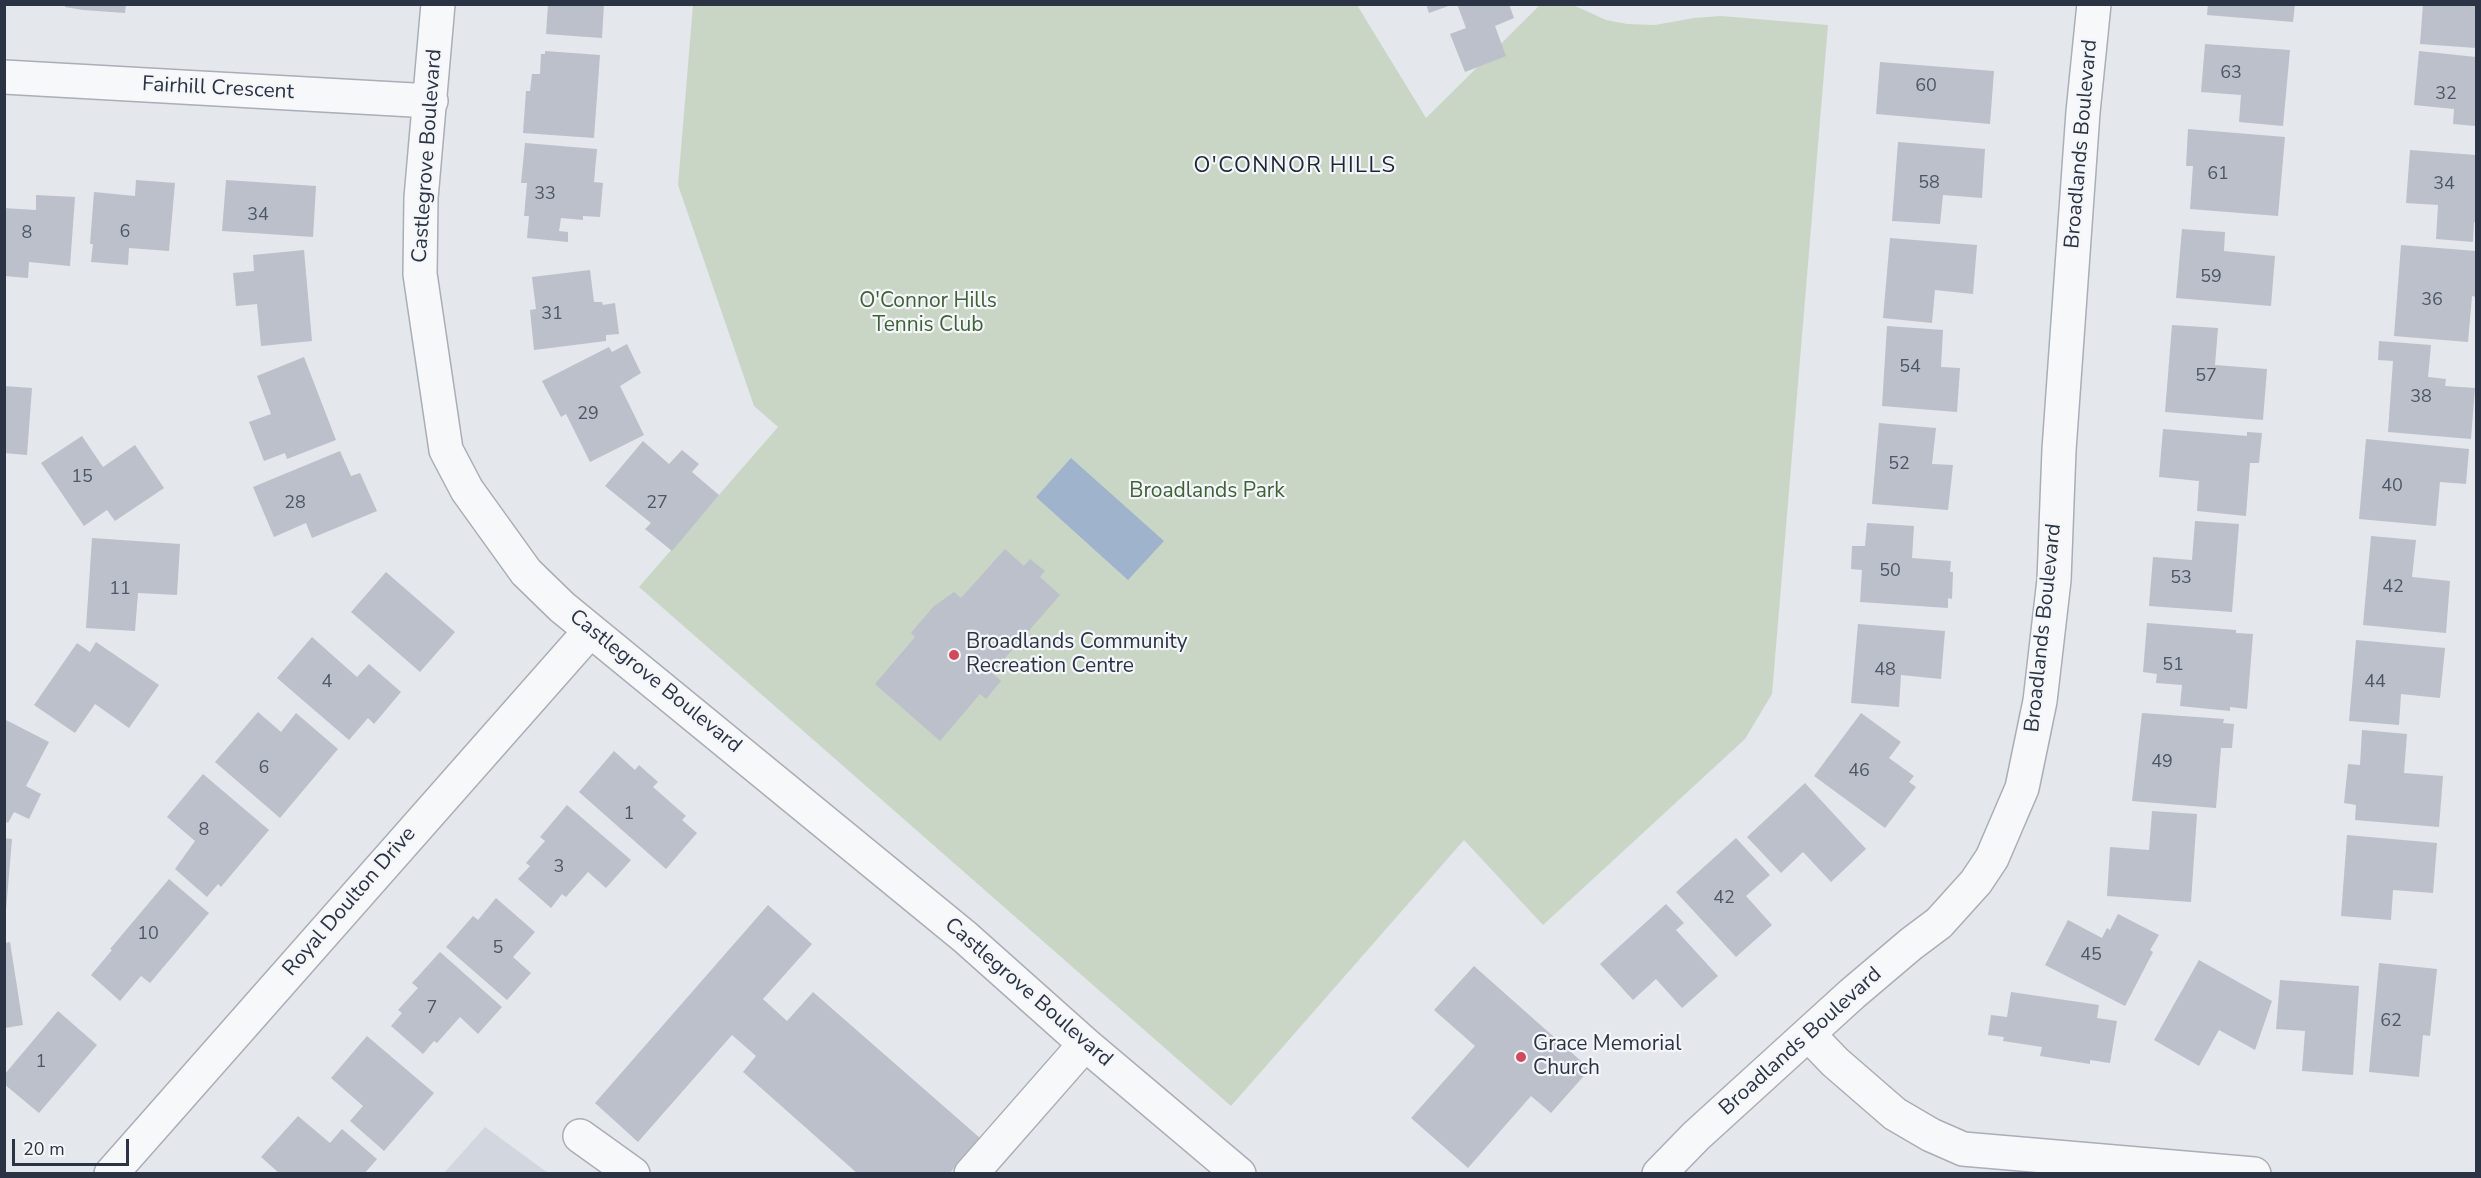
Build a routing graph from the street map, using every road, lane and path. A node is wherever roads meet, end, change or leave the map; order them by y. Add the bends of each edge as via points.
1 (438, 4) edge
2 (2094, 4) edge
3 (4, 77) edge
4 (431, 101) junction
5 (590, 631) junction
6 (1809, 1035) junction
7 (1085, 1044) junction
8 (580, 1136) dead end
9 (111, 1173) edge
10 (633, 1173) edge
11 (971, 1173) edge
12 (1239, 1173) edge
13 (1659, 1173) edge
14 (2254, 1173) edge

1 - 4 street, Castlegrove Boulevard
2 - 6 street, Broadlands Boulevard via 2059,450 2054,580 2040,701 2022,788 1992,858 1976,882 1939,923
3 - 4 street, Fairhill Crescent
4 - 5 street, Castlegrove Boulevard via 421,198 420,274 446,450 467,490 526,572
5 - 7 street, Castlegrove Boulevard via 965,937
5 - 9 street, Royal Doulton Drive
6 - 13 street, Broadlands Boulevard
6 - 14 street via 1895,1114 1963,1149
7 - 11 street
7 - 12 street, Castlegrove Boulevard
8 - 10 street

